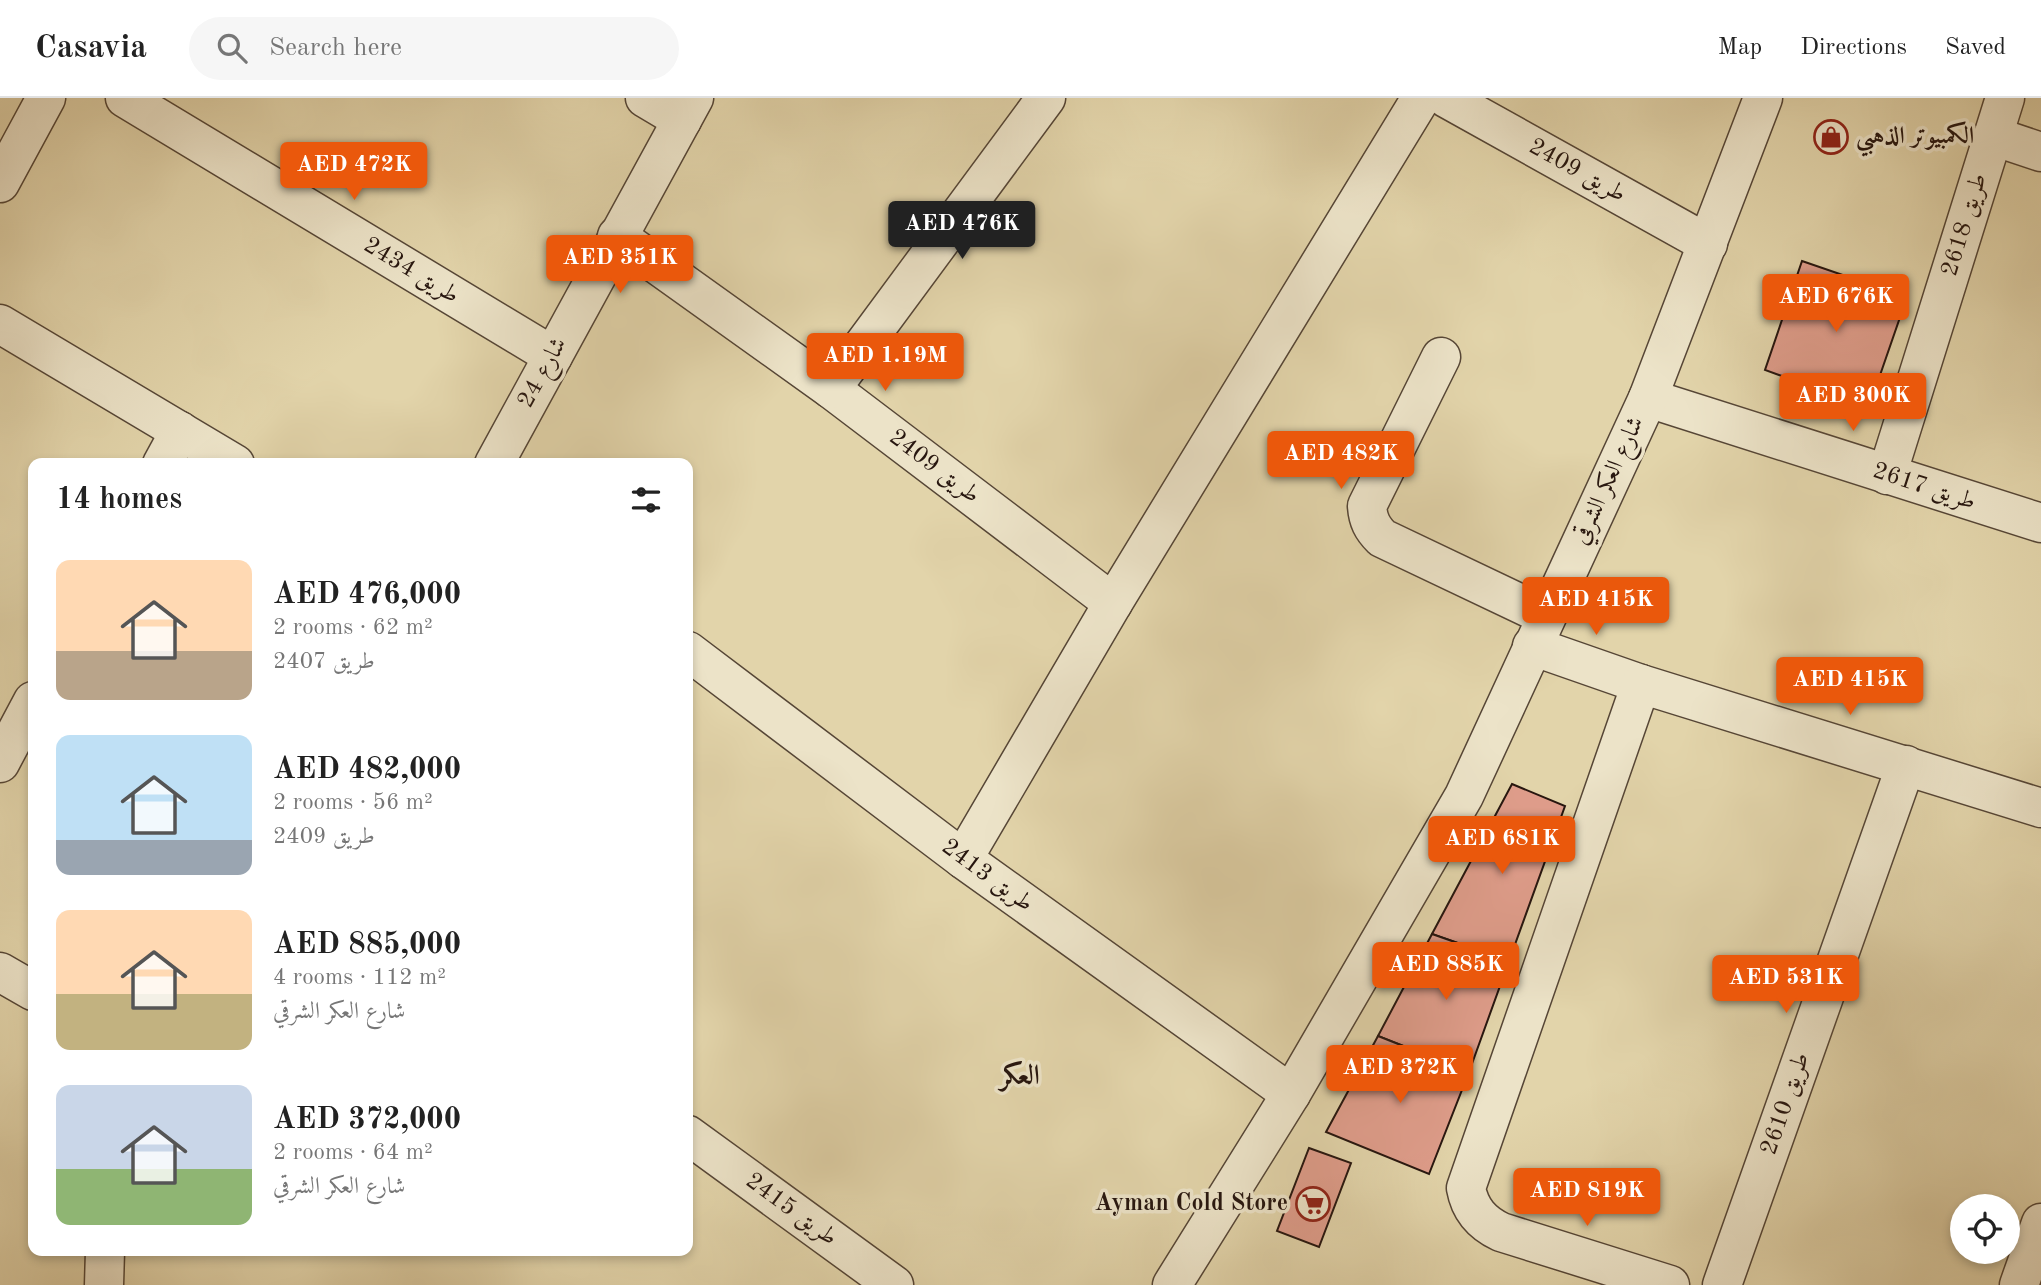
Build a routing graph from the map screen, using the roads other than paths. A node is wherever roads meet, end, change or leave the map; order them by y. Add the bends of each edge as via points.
1 (46, 98) edge
2 (125, 98) edge
3 (645, 98) edge
4 (1046, 98) edge
5 (1421, 98) edge
6 (1446, 98) edge
7 (1763, 98) edge
8 (2005, 98) edge
9 (688, 109) edge
10 (1993, 136) junction
11 (2041, 152) edge
12 (0, 183) edge
13 (617, 236) junction
14 (1708, 244) junction
15 (0, 324) edge
16 (553, 356) junction
17 (1441, 356) dead end
18 (831, 389) junction
19 (1648, 398) junction
20 (171, 447) edge
21 (212, 458) edge
22 (497, 458) edge
23 (1887, 475) junction
24 (2041, 523) edge
25 (1113, 603) junction
26 (1539, 631) junction
27 (693, 655) edge
28 (1641, 684) junction
29 (28, 710) edge
30 (0, 763) edge
31 (1906, 765) junction
32 (2041, 808) edge
33 (963, 859) junction
34 (0, 972) edge
35 (28, 988) edge
36 (1291, 1094) junction
37 (693, 1139) edge
38 (2041, 1223) edge
39 (105, 1256) edge
40 (104, 1285) edge
41 (894, 1285) edge
42 (1172, 1285) edge
43 (1670, 1285) edge
44 (1722, 1285) edge
45 (2019, 1285) edge

1 - 12 street
2 - 16 street, طريق 2434
3 - 9 street
4 - 18 street
5 - 25 street
6 - 14 street, طريق 2409
7 - 14 street, شارع العكر الشرقي
8 - 10 street, طريق 2618
9 - 13 street, شارع 24
10 - 11 street
10 - 23 street, طريق 2618
13 - 16 street, شارع 24
13 - 18 street, طريق 2409
14 - 19 street, شارع العكر الشرقي
15 - 20 street
16 - 22 street, شارع 24
17 - 26 street via 1367,506 1368,518 1382,538
18 - 25 street, طريق 2409
19 - 23 street, طريق 2617
19 - 26 street, شارع العكر الشرقي
20 - 21 street
23 - 24 street, طريق 2617
25 - 33 street
26 - 28 street
26 - 36 street, شارع العكر الشرقي via 1464,796
27 - 33 street, طريق 2413
28 - 31 street
28 - 43 street via 1466,1188 1469,1202 1488,1226
29 - 30 street
31 - 32 street
31 - 44 street, طريق 2610
33 - 36 street, طريق 2413
34 - 35 street
36 - 42 street, شارع العكر الشرقي
37 - 41 street, طريق 2415
38 - 45 street
39 - 40 street

